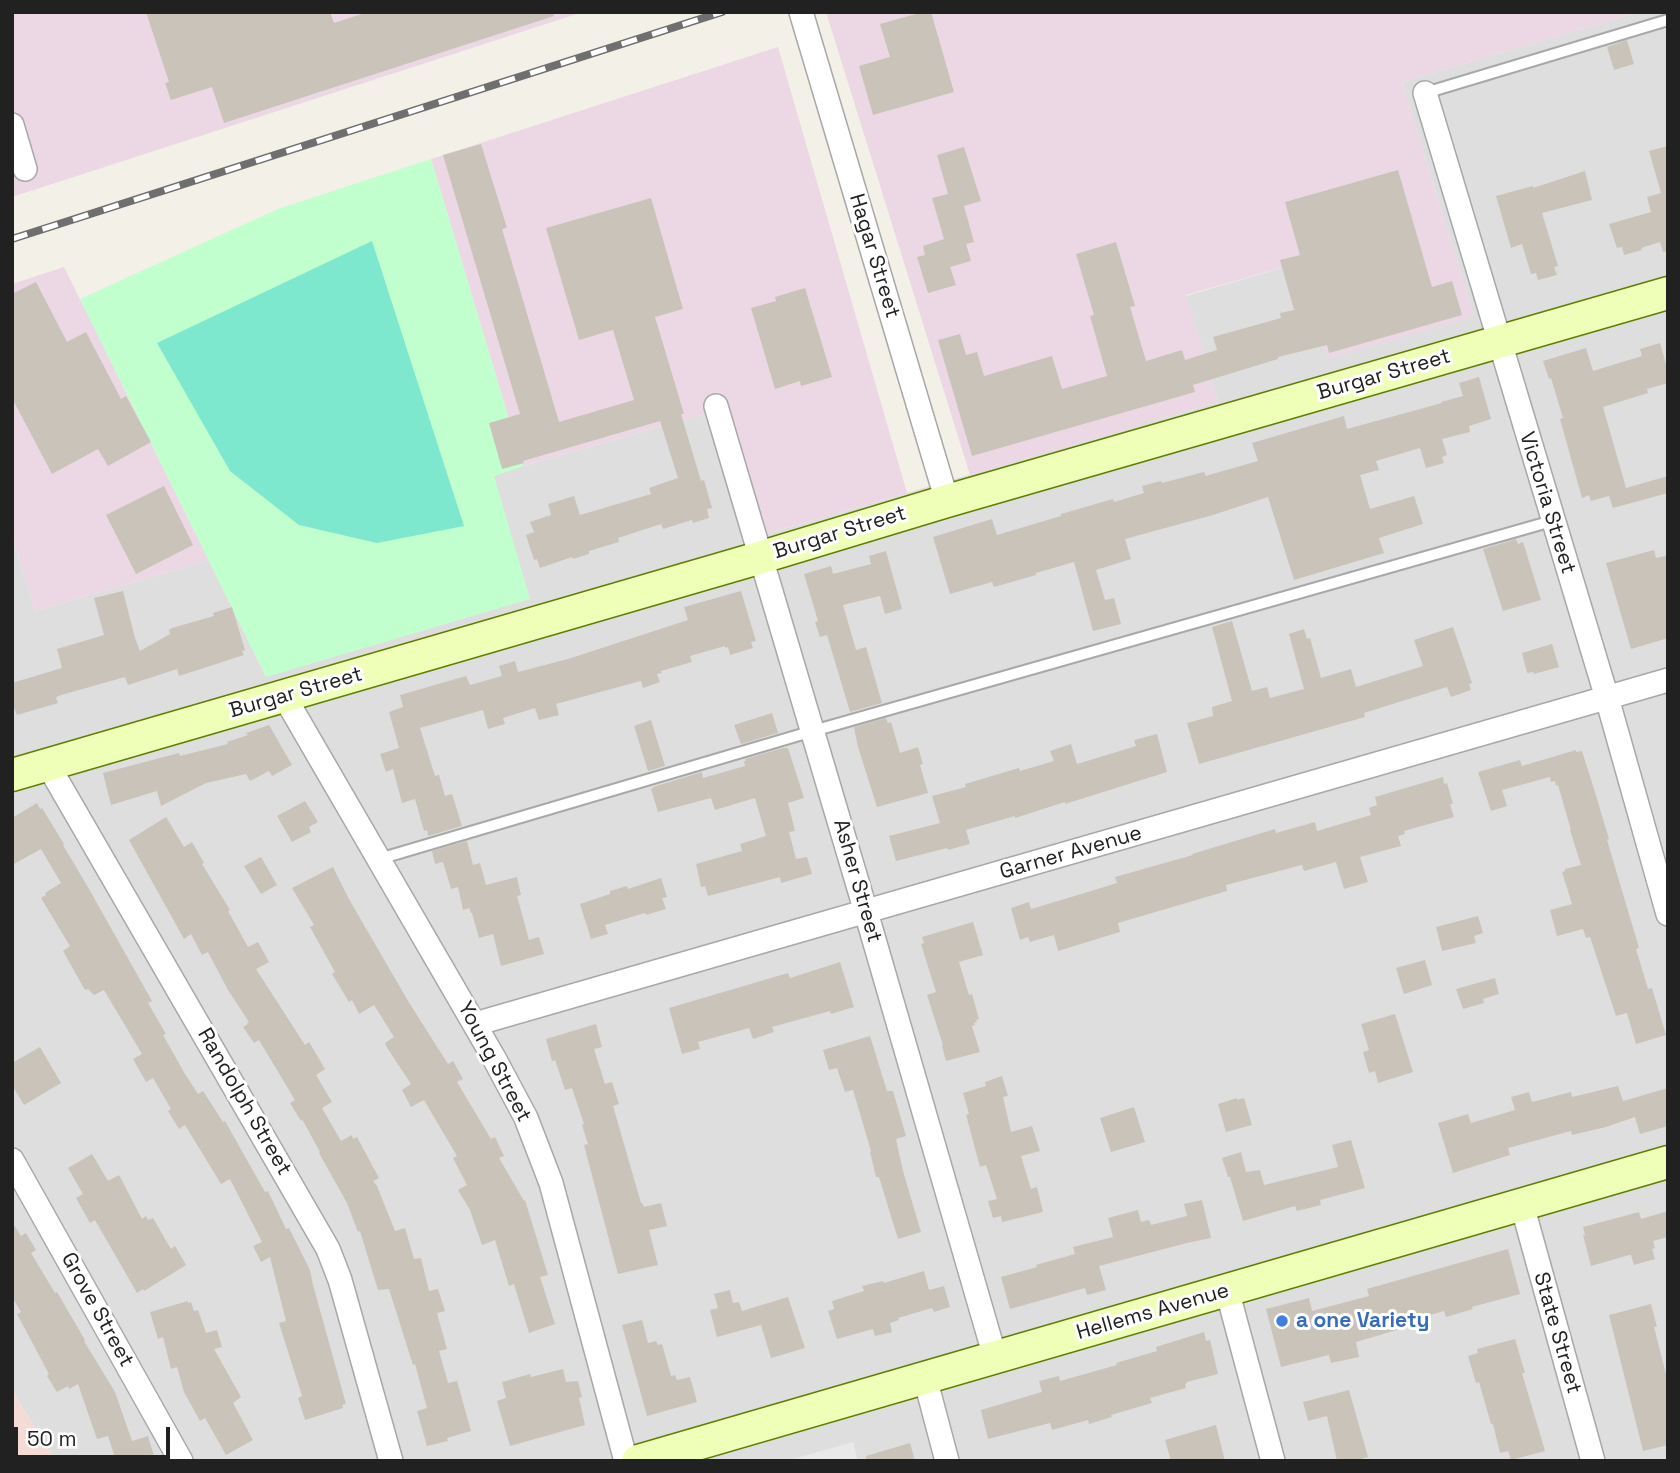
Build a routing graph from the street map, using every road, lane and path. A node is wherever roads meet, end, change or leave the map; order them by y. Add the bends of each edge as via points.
1 (801, 12) edge
2 (1668, 20) edge
3 (1424, 93) joint
4 (12, 125) edge
5 (25, 169) dead end
6 (1668, 293) edge
7 (1499, 342) junction
8 (716, 406) dead end
9 (947, 500) junction
10 (1552, 521) junction
11 (762, 557) junction
12 (1668, 680) edge
13 (284, 696) junction
14 (1607, 698) junction
15 (813, 732) junction
16 (48, 765) junction
17 (12, 775) edge
18 (379, 859) junction
19 (866, 912) junction
20 (1668, 914) edge
21 (475, 1024) junction
22 (12, 1160) edge
23 (1668, 1163) edge
24 (1521, 1205) junction
25 (1227, 1290) junction
26 (995, 1357) junction
27 (925, 1378) junction
28 (181, 1461) edge
29 (391, 1461) edge
30 (626, 1461) edge
31 (638, 1461) edge
32 (947, 1461) edge
33 (1273, 1461) edge
34 (1593, 1461) edge

1 - 9 street, Hagar Street
2 - 3 lane
3 - 7 street, Victoria Street
4 - 5 street
6 - 7 street, Burgar Street
7 - 9 street, Burgar Street
7 - 10 street, Victoria Street
8 - 11 street, Asher Street
9 - 11 street, Burgar Street
10 - 14 street, Victoria Street
10 - 15 lane
11 - 13 street, Burgar Street
11 - 15 street, Asher Street
12 - 14 street, Garner Avenue
13 - 16 street, Burgar Street
13 - 18 street, Young Street
14 - 19 street, Garner Avenue
14 - 20 street, Victoria Street
15 - 18 lane
15 - 19 street, Asher Street
16 - 17 street, Burgar Street
16 - 29 street, Randolph Street via 328,1249
18 - 21 street, Young Street
19 - 21 street, Garner Avenue
19 - 26 street, Asher Street
21 - 30 street, Young Street via 526,1118 551,1182
22 - 28 street, Grove Street
23 - 24 street, Hellems Avenue
24 - 25 street, Hellems Avenue
24 - 34 street, State Street
25 - 26 street, Hellems Avenue
25 - 33 street
26 - 27 street, Hellems Avenue
27 - 31 street, Hellems Avenue
27 - 32 street

